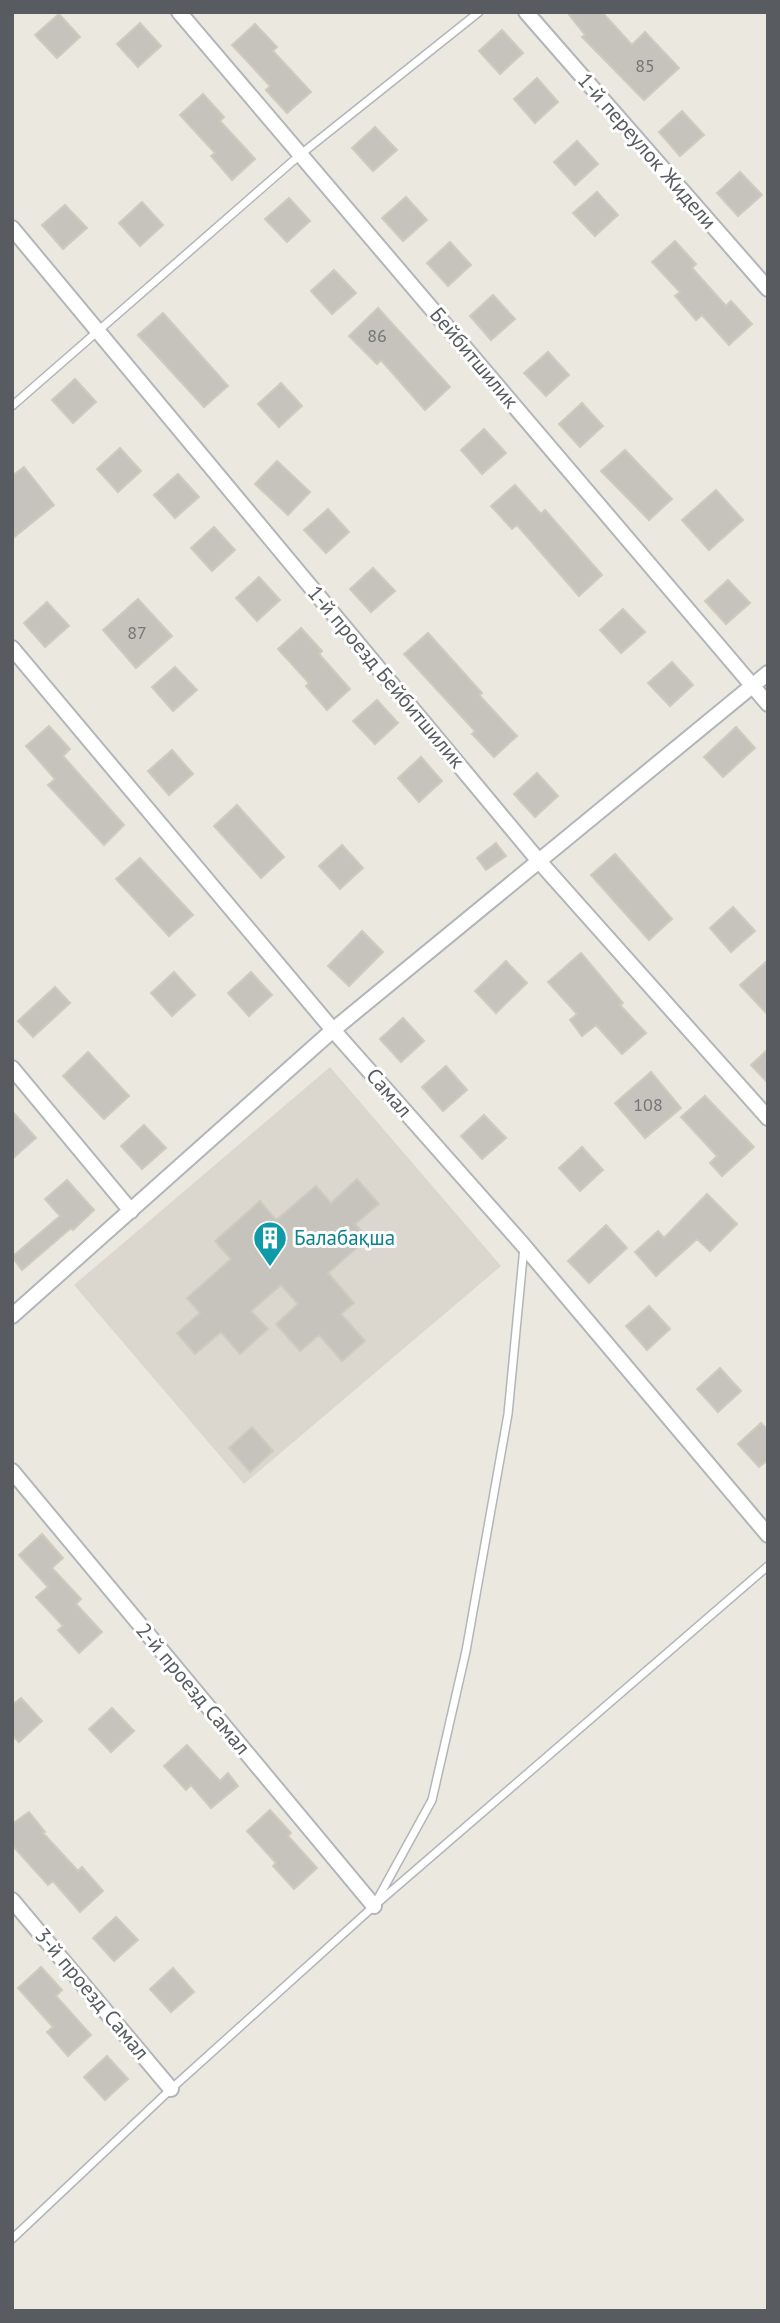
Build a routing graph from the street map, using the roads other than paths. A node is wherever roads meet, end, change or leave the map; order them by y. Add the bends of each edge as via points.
1 (179, 12) edge
2 (479, 12) edge
3 (526, 12) edge
4 (301, 154) junction
5 (12, 228) edge
6 (768, 289) edge
7 (99, 331) junction
8 (12, 406) edge
9 (12, 648) edge
10 (768, 673) edge
11 (752, 686) junction
12 (768, 704) edge
13 (538, 860) junction
14 (333, 1030) junction
15 (12, 1068) edge
16 (768, 1118) edge
17 (131, 1211) junction
18 (524, 1246) junction
19 (12, 1316) edge
20 (12, 1471) edge
21 (768, 1535) edge
22 (768, 1566) edge
23 (12, 1900) edge
24 (374, 1906) junction
25 (171, 2089) junction
26 (12, 2239) edge

1 - 4 street, Бейбитшилик
2 - 4 lane
3 - 6 street, 1-й переулок Жидели
4 - 7 lane
4 - 11 street, Бейбитшилик
5 - 7 street, 1-й проезд Бейбитшилик
7 - 8 lane
7 - 13 street, 1-й проезд Бейбитшилик
9 - 14 street, Самал
10 - 11 street
11 - 12 street, Бейбитшилик
11 - 13 street
13 - 14 street
13 - 16 street, 1-й проезд Бейбитшилик
14 - 17 street
14 - 18 street, Самал
15 - 17 street
17 - 19 street
18 - 21 street, Самал
18 - 24 lane via 508,1414 466,1651 432,1800
20 - 24 street, 2-й проезд Самал
22 - 24 lane
23 - 25 street, 3-й проезд Самал
24 - 25 lane
25 - 26 lane

